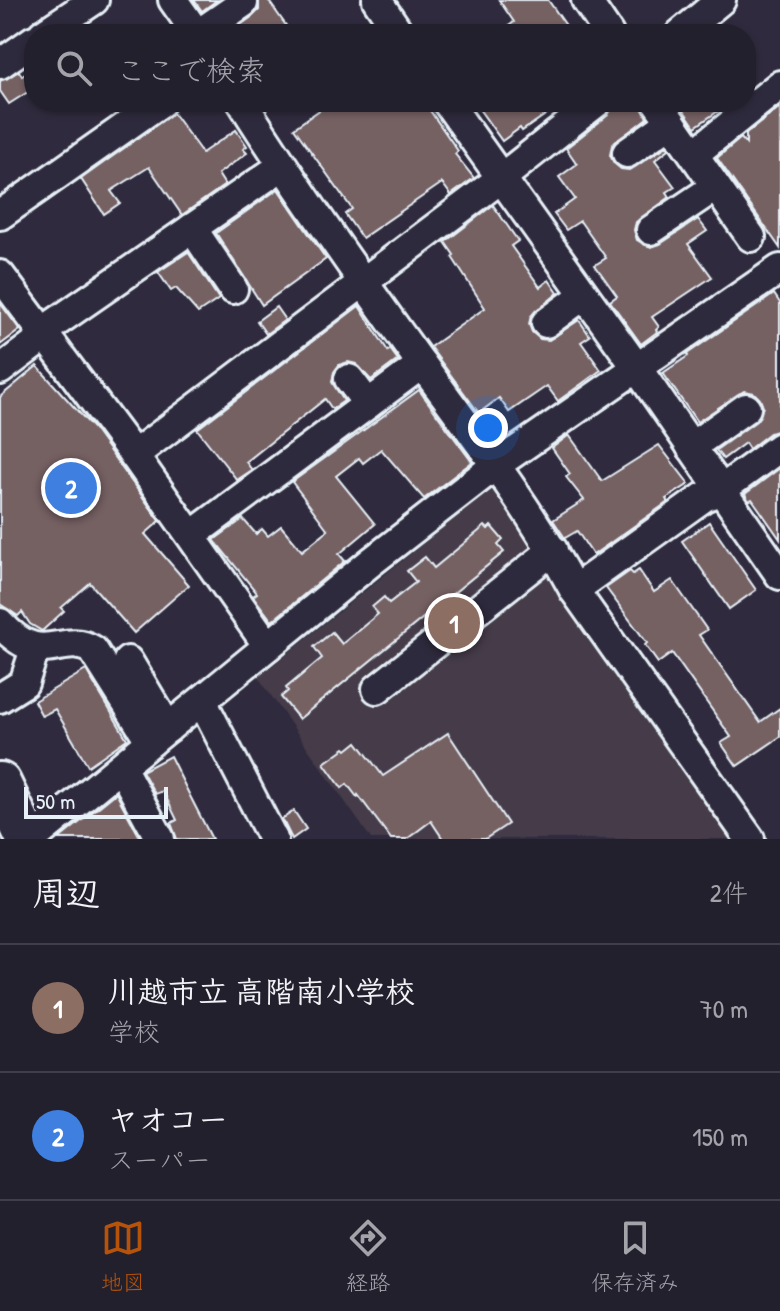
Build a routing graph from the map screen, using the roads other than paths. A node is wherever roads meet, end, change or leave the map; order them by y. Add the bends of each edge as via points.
1 (94, 0) edge
2 (173, 0) edge
3 (377, 0) edge
4 (586, 0) edge
5 (721, 0) edge
6 (243, 3) dead end
7 (58, 24) edge
8 (190, 24) edge
9 (212, 24) edge
10 (389, 24) edge
11 (602, 24) edge
12 (692, 24) edge
13 (24, 45) edge
14 (2, 55) edge
15 (780, 85) edge
16 (756, 104) edge
17 (147, 112) edge
18 (248, 112) edge
19 (454, 112) edge
20 (584, 112) edge
21 (664, 112) edge
22 (746, 112) edge
23 (627, 153) dead end
24 (694, 154) junction
25 (282, 166) junction
26 (500, 179) junction
27 (715, 187) junction
28 (0, 215) edge
29 (192, 228) junction
30 (651, 230) dead end
31 (751, 237) dead end
32 (0, 275) edge
33 (777, 276) edge
34 (364, 282) junction
35 (233, 289) dead end
36 (584, 295) junction
37 (546, 323) dead end
38 (44, 334) junction
39 (422, 364) junction
40 (637, 368) junction
41 (0, 370) edge
42 (349, 379) dead end
43 (368, 404) junction
44 (746, 408) dead end
45 (691, 447) junction
46 (780, 447) edge
47 (134, 455) junction
48 (496, 465) junction
49 (721, 490) junction
50 (192, 535) junction
51 (553, 550) junction
52 (780, 575) edge
53 (574, 590) junction
54 (0, 623) edge
55 (268, 646) junction
56 (35, 649) junction
57 (128, 661) dead end
58 (377, 689) dead end
59 (0, 698) edge
60 (202, 701) junction
61 (160, 735) junction
62 (121, 767) junction
63 (0, 783) edge
64 (748, 838) edge
65 (30, 839) edge
66 (160, 839) edge
67 (273, 839) edge

1 - 7 street
2 - 8 street
3 - 10 street
4 - 11 street
5 - 12 street
6 - 9 street
13 - 14 street
15 - 16 street
17 - 28 street
18 - 25 street
19 - 26 street
20 - 26 street
21 - 23 street
21 - 24 street
22 - 24 street
24 - 27 street
25 - 29 street
25 - 34 street
26 - 34 street
26 - 36 street
27 - 30 street
27 - 31 street
29 - 35 street
29 - 38 street
32 - 38 street
33 - 40 street
34 - 39 street
34 - 47 street
36 - 37 street
36 - 40 street
38 - 41 street
38 - 47 street
39 - 43 street
39 - 48 street
40 - 45 street
40 - 48 street
42 - 43 street
43 - 50 street
44 - 45 street
45 - 49 street
46 - 49 street
47 - 50 street
48 - 51 street
48 - 55 street
49 - 52 street
49 - 53 street
50 - 55 street
51 - 53 street
51 - 58 street
53 - 64 street
54 - 56 street
55 - 60 street
56 - 59 street via 24,683
56 - 61 street via 84,645 93,650
57 - 61 street
60 - 61 street
60 - 67 street
61 - 62 street
62 - 65 street
62 - 66 street
63 - 65 highway

